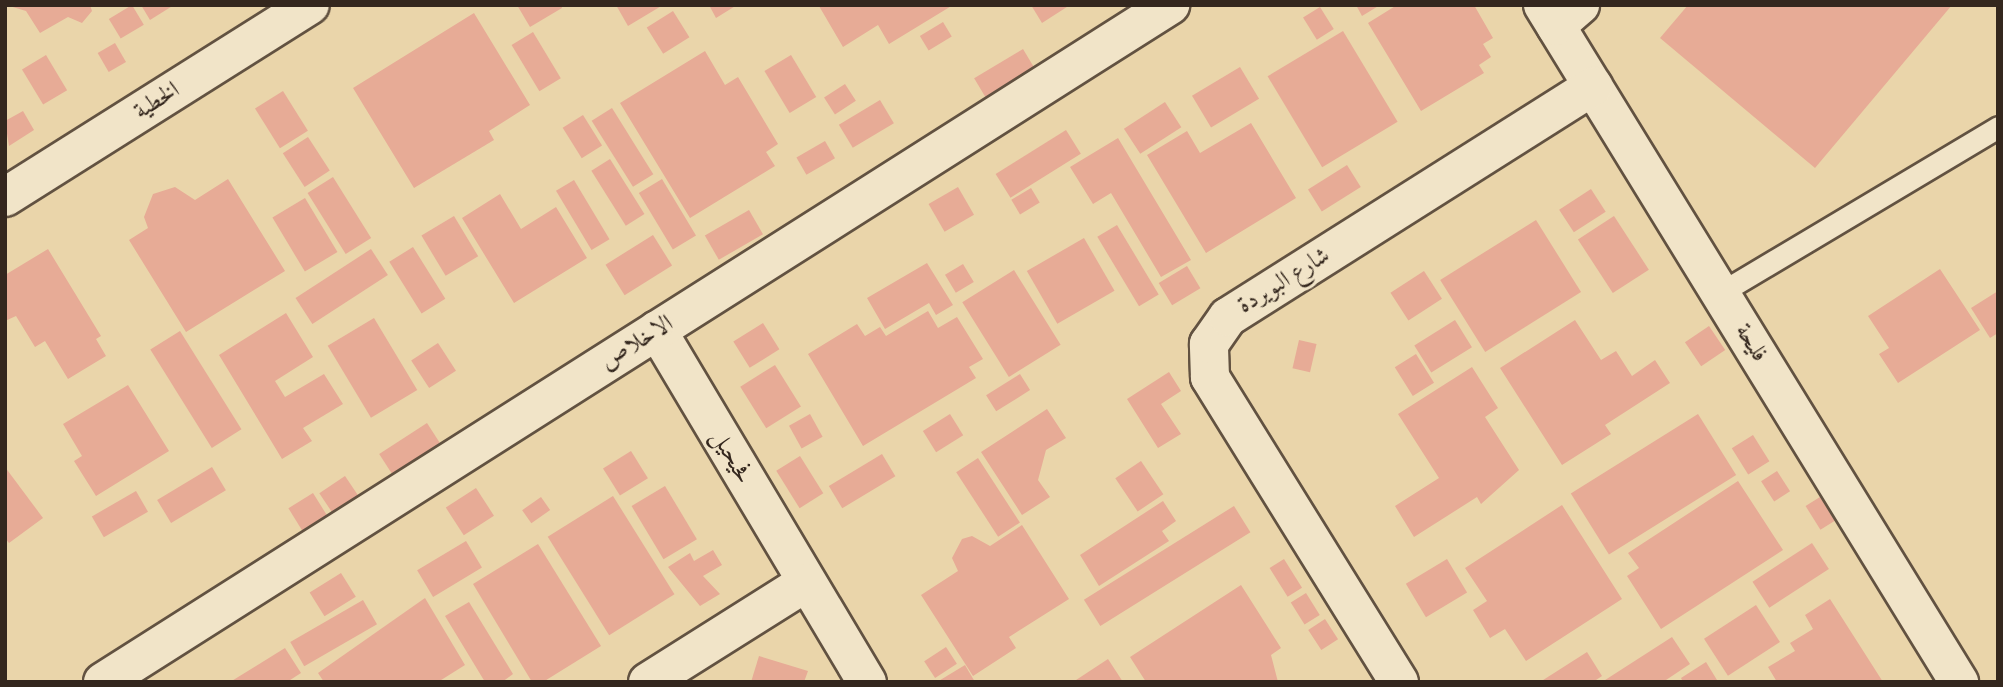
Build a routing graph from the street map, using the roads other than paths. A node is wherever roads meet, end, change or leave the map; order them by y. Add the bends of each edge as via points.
1 (310, 5) edge
2 (1170, 5) edge
3 (1559, 12) edge
4 (1593, 86) junction
5 (1998, 127) edge
6 (5, 197) edge
7 (1720, 293) junction
8 (657, 330) junction
9 (805, 583) junction
10 (103, 682) edge
11 (648, 682) edge
12 (867, 682) edge
13 (1399, 682) edge
14 (1959, 682) edge

1 - 6 street, الخطية
2 - 8 street, الاخلاص
3 - 4 street, فليحة
4 - 7 street, فليحة
4 - 13 street, شارع البويردة via 1228,317 1209,344 1210,377
5 - 7 lane
7 - 14 street, فليحة
8 - 9 street, فحيحيل
8 - 10 street, الاخلاص
9 - 11 street
9 - 12 street, فحيحيل

